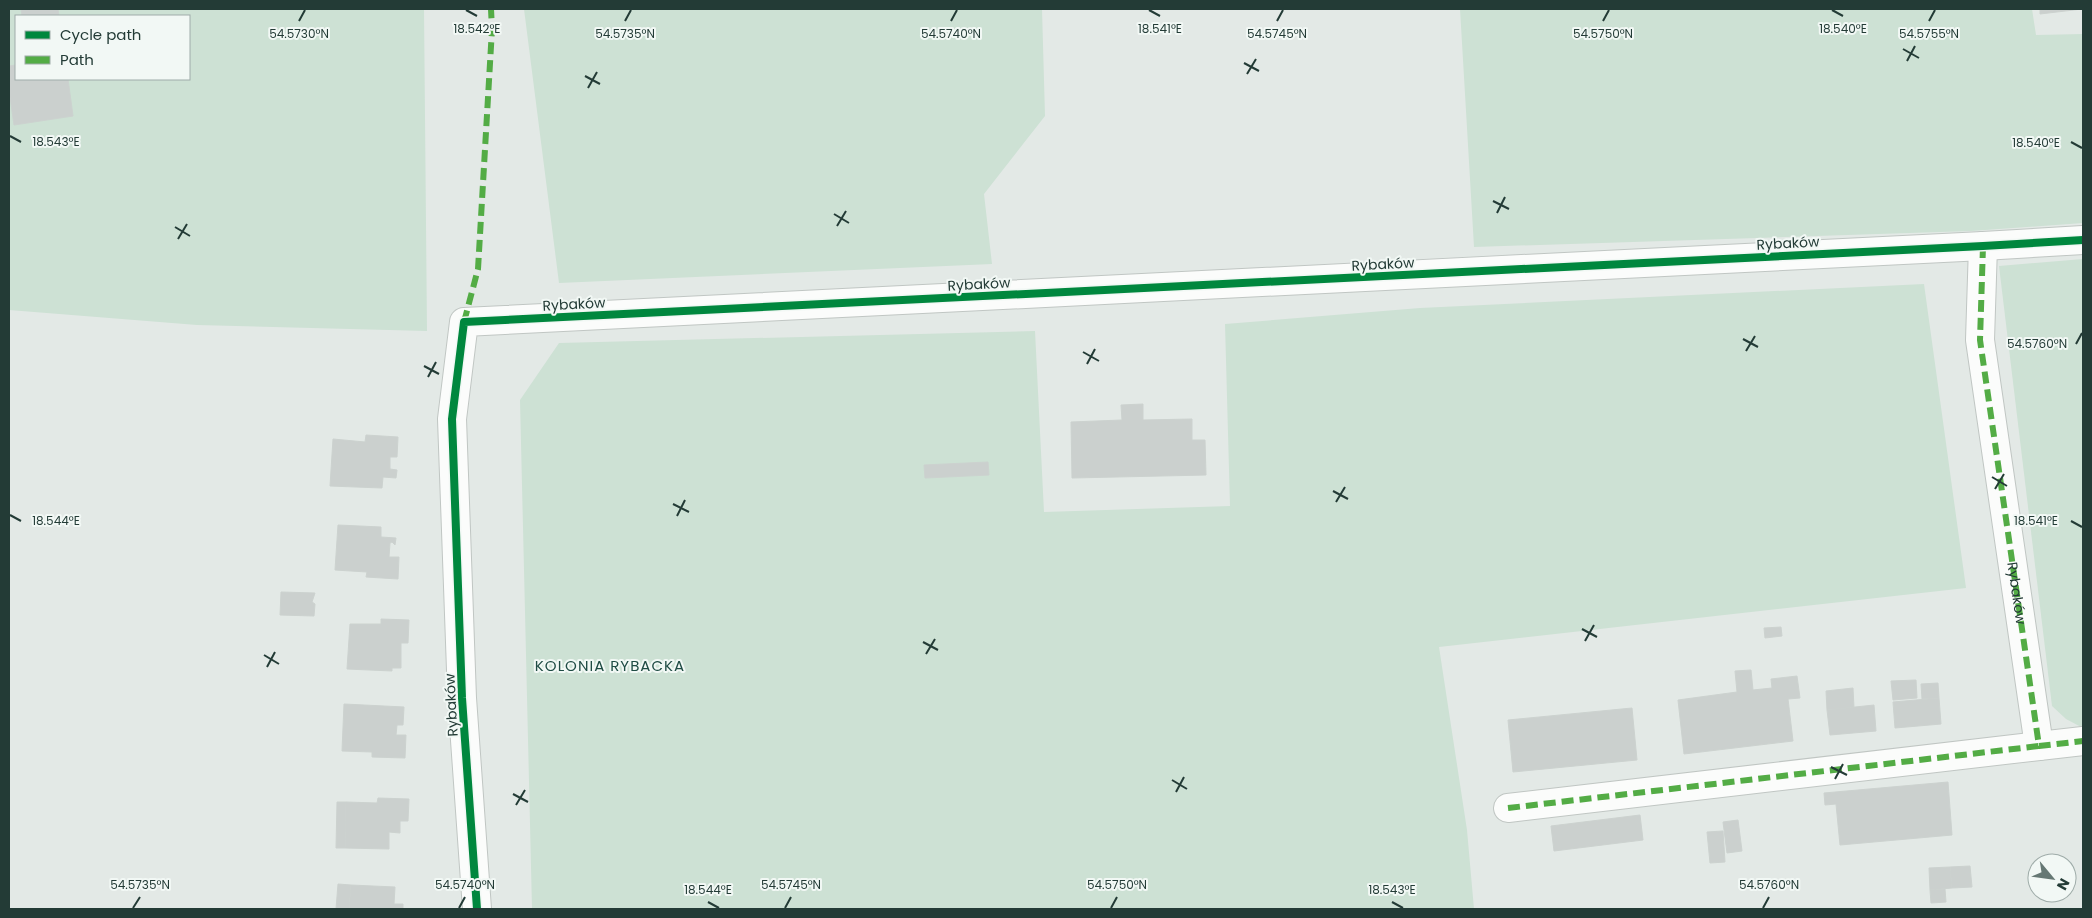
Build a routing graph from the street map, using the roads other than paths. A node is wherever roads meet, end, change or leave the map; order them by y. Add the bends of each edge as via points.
1 (2083, 240) edge
2 (1983, 246) junction
3 (2083, 741) edge
4 (2039, 746) junction
5 (1508, 808) dead end
6 (478, 909) edge

1 - 2 street, Rybaków
2 - 4 street, Rybaków via 1980,340
2 - 6 street, Rybaków via 464,322 452,419 462,698
3 - 4 street
4 - 5 street

